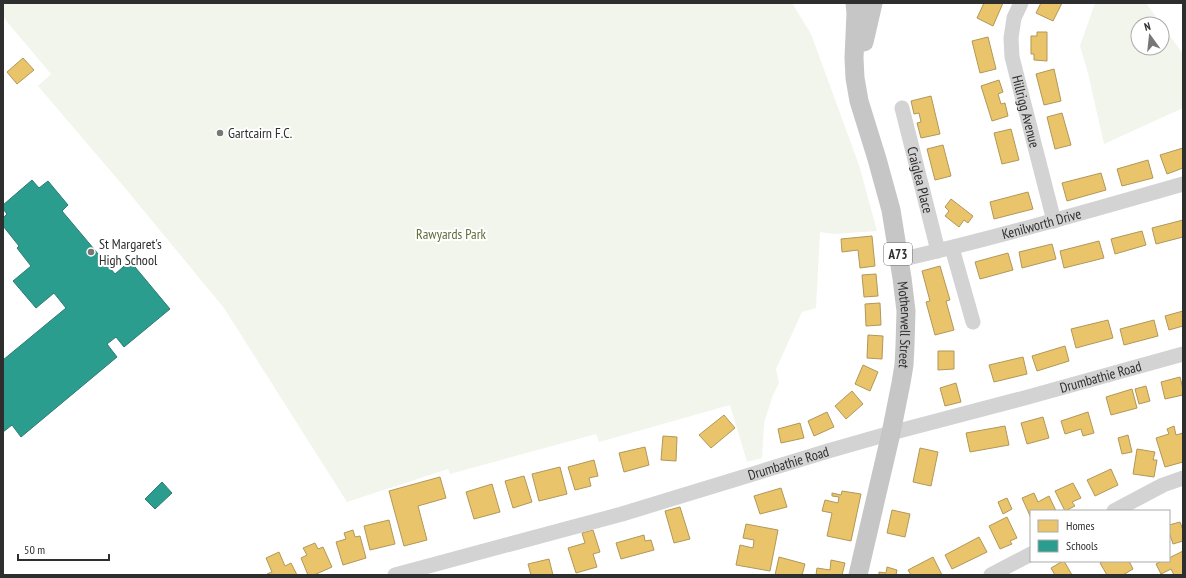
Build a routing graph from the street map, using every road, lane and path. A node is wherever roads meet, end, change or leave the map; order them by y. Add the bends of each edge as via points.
1 (855, 3) edge
2 (873, 3) edge
3 (1021, 3) edge
4 (855, 78) junction
5 (902, 108) dead end
6 (1183, 184) edge
7 (1054, 221) junction
8 (945, 249) junction
9 (900, 260) junction
10 (973, 322) dead end
11 (1183, 354) edge
12 (890, 433) junction
13 (1183, 478) edge
14 (1116, 510) edge
15 (1030, 555) edge
16 (395, 575) edge
17 (858, 575) edge
18 (991, 575) edge

1 - 4 main road, Motherwell Street / A73
2 - 4 main road, A73
3 - 7 street, Hillrigg Avenue via 1014,18 1012,57
4 - 9 main road, Motherwell Street / A73 via 859,101 890,210
5 - 8 street, Craiglea Place
6 - 7 street, Kenilworth Drive
7 - 8 street, Kenilworth Drive
8 - 9 street, Kenilworth Drive
8 - 10 street, Craiglea Place
9 - 12 main road, Motherwell Street / A73 via 906,311 904,365
11 - 12 street, Drumbathie Road
12 - 16 street, Drumbathie Road via 622,514
12 - 17 main road, Motherwell Street / A73
13 - 14 street via 1163,485
15 - 18 street

